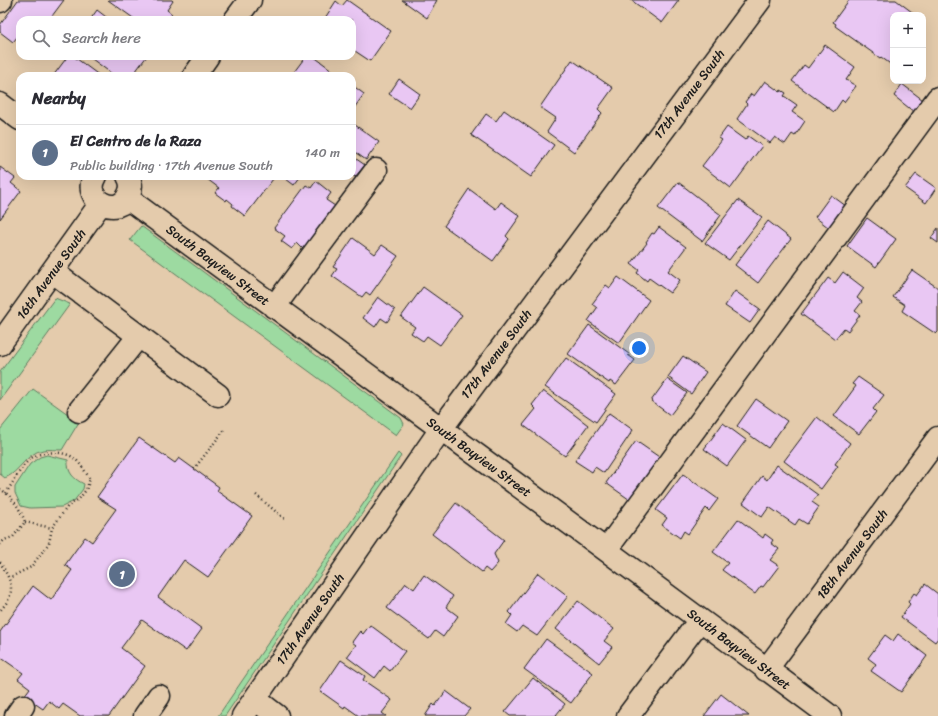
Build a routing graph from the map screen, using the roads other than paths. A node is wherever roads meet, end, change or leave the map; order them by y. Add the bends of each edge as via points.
1 (250, 0) edge
2 (760, 0) edge
3 (238, 16) edge
4 (205, 60) edge
5 (197, 72) edge
6 (938, 98) edge
7 (0, 104) edge
8 (16, 116) edge
9 (376, 170) dead end
10 (92, 180) edge
11 (130, 180) edge
12 (127, 198) junction
13 (101, 203) junction
14 (53, 272) junction
15 (274, 306) junction
16 (138, 337) junction
17 (0, 344) edge
18 (218, 396) dead end
19 (79, 411) dead end
20 (441, 429) junction
21 (938, 438) edge
22 (606, 550) junction
23 (700, 620) junction
24 (766, 670) junction
25 (159, 696) dead end
26 (249, 708) edge
27 (145, 716) edge
28 (277, 716) edge
29 (628, 716) edge
30 (830, 716) edge

1 - 3 street
2 - 20 street, 17th Avenue South
4 - 5 street
6 - 22 street
7 - 8 street
9 - 15 street
10 - 13 street via 93,193
11 - 12 street via 131,190
12 - 13 street via 114,206
12 - 15 street, South Bayview Street
13 - 14 street, 16th Avenue South
14 - 16 street
14 - 17 street, 16th Avenue South
15 - 20 street, South Bayview Street
16 - 18 street
16 - 19 street
20 - 22 street, South Bayview Street
20 - 26 street, 17th Avenue South
21 - 24 street, 18th Avenue South
22 - 23 street, South Bayview Street
23 - 24 street, South Bayview Street
23 - 29 street
24 - 30 street, South Bayview Street
25 - 27 street
26 - 28 street

